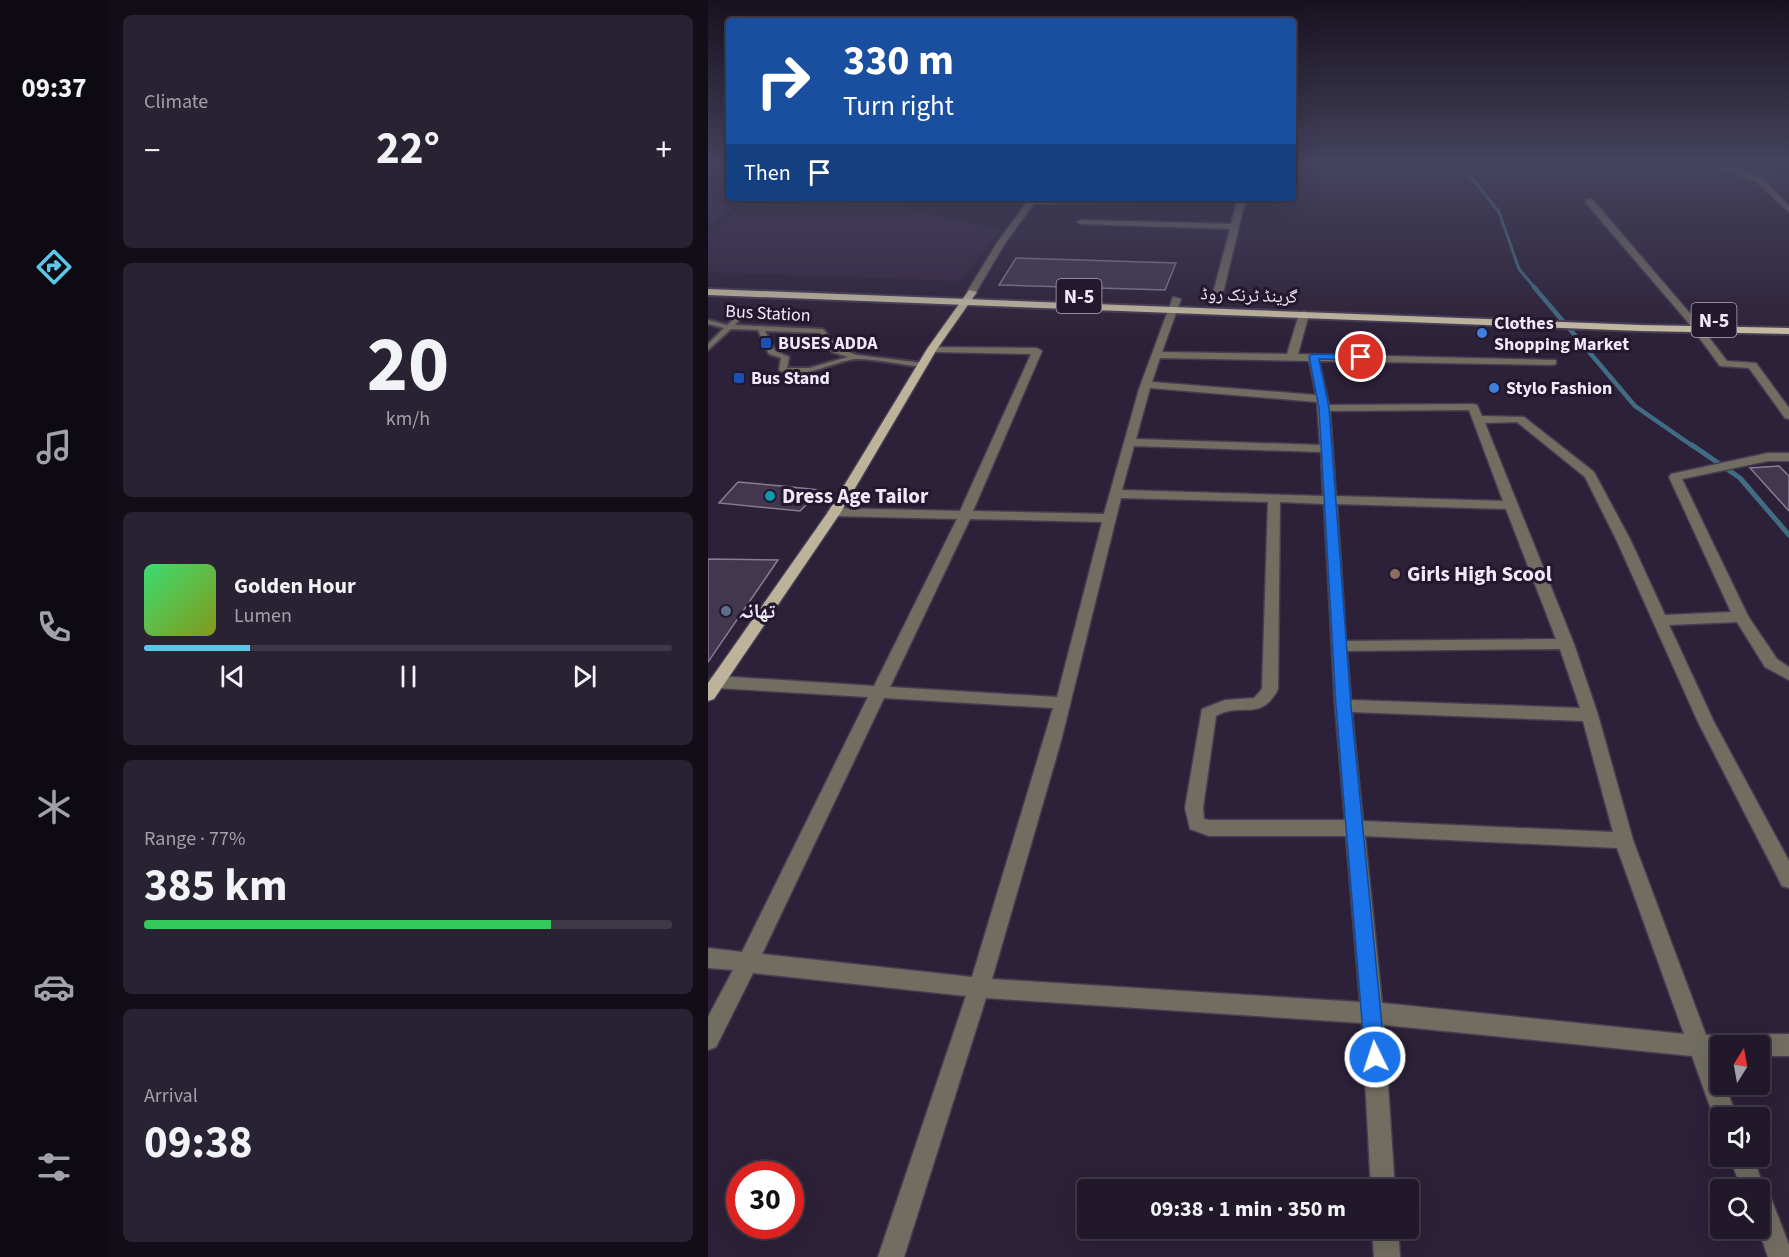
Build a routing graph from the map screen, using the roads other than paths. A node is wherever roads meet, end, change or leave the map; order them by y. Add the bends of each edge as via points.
1 (1016, 224) edge
2 (1219, 224) edge
3 (1235, 224) edge
4 (1608, 224) edge
5 (1234, 227) junction
6 (708, 284) edge
7 (708, 292) edge
8 (968, 297) junction
9 (1216, 301) junction
10 (1174, 304) junction
11 (1304, 314) junction
12 (1448, 316) junction
13 (738, 318) dead end
14 (1690, 319) junction
15 (708, 322) edge
16 (1789, 322) edge
17 (1640, 324) junction
18 (727, 327) junction
19 (761, 329) junction
20 (1698, 329) junction
21 (1789, 331) edge
22 (708, 348) edge
23 (932, 349) junction
24 (1156, 355) junction
25 (1292, 356) junction
26 (1313, 356) junction
27 (856, 357) junction
28 (1552, 362) dead end
29 (924, 365) junction
30 (1147, 385) junction
31 (1323, 403) junction
32 (1789, 416) edge
33 (1478, 420) junction
34 (1131, 442) junction
35 (1326, 449) junction
36 (1789, 457) edge
37 (1115, 494) junction
38 (1274, 500) junction
39 (1329, 502) junction
40 (1510, 505) junction
41 (834, 512) junction
42 (966, 513) junction
43 (1108, 518) junction
44 (1741, 617) junction
45 (1659, 620) junction
46 (1566, 644) junction
47 (1340, 646) junction
48 (1789, 674) edge
49 (712, 689) edge
50 (879, 693) junction
51 (1062, 703) junction
52 (1343, 706) junction
53 (1590, 715) junction
54 (1356, 828) junction
55 (1624, 840) junction
56 (1789, 880) edge
57 (708, 958) edge
58 (748, 962) junction
59 (981, 988) junction
60 (1372, 1013) junction
61 (708, 1039) edge
62 (1770, 1045) edge
63 (1789, 1045) edge
64 (1698, 1046) junction
65 (1710, 1046) edge
66 (1722, 1107) edge
67 (1382, 1179) edge
68 (1770, 1228) edge
69 (1386, 1239) edge
70 (891, 1257) edge
71 (1387, 1257) edge
72 (1781, 1257) edge

1 - 8 street
2 - 5 street
3 - 5 street
4 - 14 street
5 - 9 street
6 - 8 highway, گرینڈ ٹرنک روڈ / N-5
7 - 8 highway, گرینڈ ٹرنک روڈ / N-5
8 - 10 highway, گرینڈ ٹرنک روڈ / N-5
8 - 23 main road
9 - 10 highway, گرینڈ ٹرنک روڈ / N-5
9 - 12 highway, گرینڈ ٹرنک روڈ / N-5
10 - 11 highway, گرینڈ ٹرنک روڈ / N-5
10 - 24 street
11 - 12 highway, گرینڈ ٹرنک روڈ / N-5
11 - 25 street
12 - 17 highway, گرینڈ ٹرنک روڈ / N-5
13 - 18 lane
14 - 16 highway, گرینڈ ٹرنک روڈ / N-5
14 - 17 highway, گرینڈ ٹرنک روڈ / N-5
14 - 20 street
15 - 18 lane, Bus Station
17 - 20 highway, گرینڈ ٹرنک روڈ / N-5
18 - 19 lane, Bus Station
18 - 22 lane
19 - 27 lane, Bus Station via 822,331 835,350
19 - 27 lane via 772,352 785,357 783,370 809,370
20 - 21 highway, گرینڈ ٹرنک روڈ / N-5
20 - 32 street via 1724,364 1752,365
23 - 29 main road
23 - 42 street via 1037,351
24 - 25 street
24 - 30 street
25 - 26 street
26 - 28 street
26 - 31 street
27 - 29 lane, Bus Station
29 - 41 main road
30 - 31 street
30 - 34 street
31 - 33 street via 1473,407
31 - 35 street
33 - 40 street
33 - 45 street via 1520,419 1590,475
34 - 35 street
34 - 37 street
35 - 39 street
36 - 44 street via 1675,477
37 - 38 street
37 - 43 street
38 - 39 street
38 - 54 street via 1270,689 1267,699 1259,705 1225,705 1208,713 1194,808 1196,824 1209,828
39 - 40 street
39 - 47 street
40 - 46 street
41 - 42 street
41 - 49 main road
42 - 43 street
42 - 50 street
43 - 51 street
44 - 45 street
44 - 48 street via 1771,663
45 - 56 street via 1706,722
46 - 47 street
46 - 53 street
47 - 52 street
49 - 50 street
50 - 51 street
50 - 58 street
51 - 59 street
52 - 53 street
52 - 54 street
53 - 55 street
54 - 55 street
54 - 60 street
55 - 64 street
57 - 58 street
58 - 59 street
58 - 61 street
59 - 60 street
59 - 70 street
60 - 64 street
60 - 67 street
62 - 63 street
64 - 65 street
64 - 66 street
68 - 72 street
69 - 71 street

